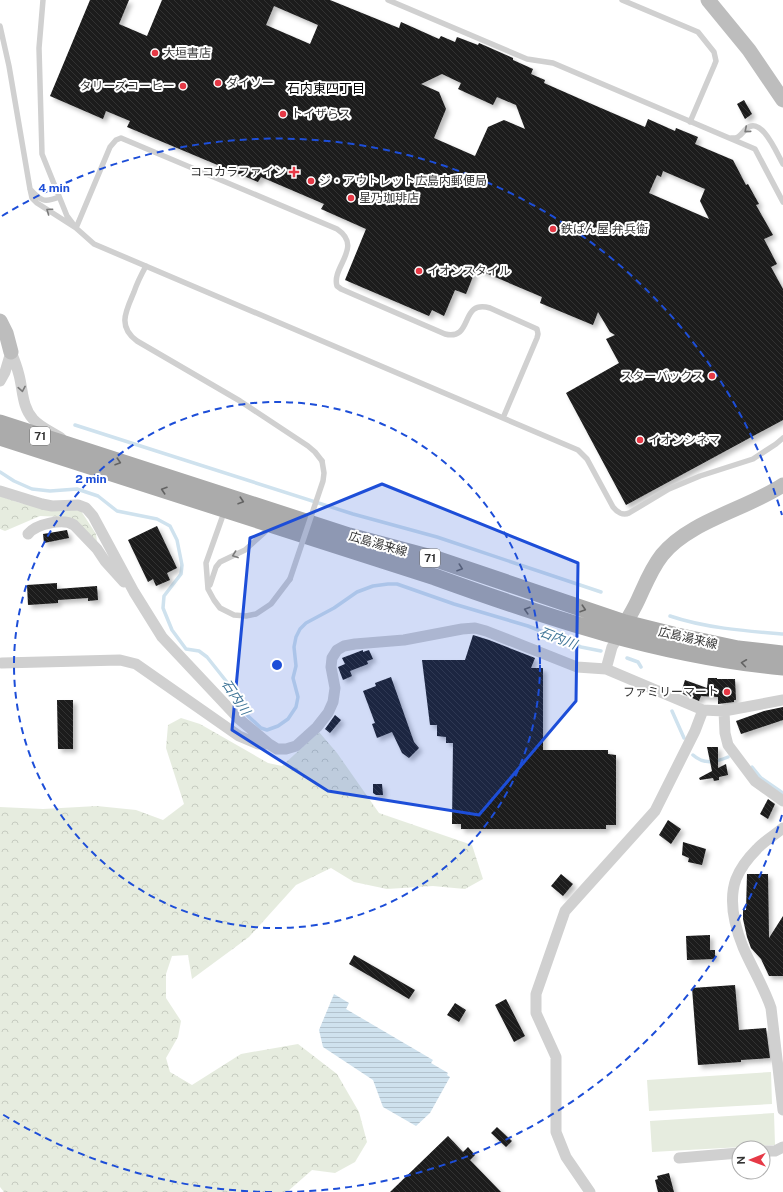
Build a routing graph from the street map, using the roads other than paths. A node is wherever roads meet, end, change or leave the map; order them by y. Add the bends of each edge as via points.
1 (43, 0) edge
2 (388, 0) edge
3 (622, 0) edge
4 (708, 0) edge
5 (0, 26) edge
6 (783, 100) edge
7 (690, 122) junction
8 (729, 138) junction
9 (783, 164) edge
10 (30, 189) junction
11 (60, 197) junction
12 (783, 202) edge
13 (76, 228) junction
14 (146, 266) junction
15 (0, 321) edge
16 (11, 352) junction
17 (0, 381) edge
18 (504, 418) junction
19 (1, 434) edge
20 (783, 438) edge
21 (80, 450) junction
22 (783, 485) edge
23 (0, 491) edge
24 (191, 499) junction
25 (222, 518) junction
26 (265, 532) junction
27 (28, 534) dead end
28 (395, 564) junction
29 (208, 589) junction
30 (134, 592) junction
31 (621, 630) junction
32 (783, 654) edge
33 (2, 663) dead end
34 (783, 667) edge
35 (606, 669) junction
36 (783, 700) edge
37 (703, 710) junction
38 (724, 711) junction
39 (269, 744) junction
40 (783, 801) edge
41 (783, 828) edge
42 (783, 1110) edge
43 (783, 1147) edge
44 (771, 1151) edge
45 (731, 1154) edge
46 (679, 1158) dead end
47 (590, 1192) edge

1 - 11 lane via 39,48 42,154
2 - 7 lane via 527,59 553,63
3 - 7 lane via 698,32 714,52 714,66
4 - 6 street via 749,50
5 - 10 lane
7 - 8 lane
9 -> 8 lane via 765,132 754,125 749,126 741,136
8 - 12 lane via 755,149
10 - 11 lane via 44,201
13 -> 10 lane via 32,198
11 - 13 lane via 67,216
13 - 14 lane via 94,244
13 - 18 lane via 110,147 121,138 337,229 345,237 347,246 336,280 337,286 341,289 445,334 459,332 472,311 484,306 537,329 537,338
14 - 18 lane
14 - 29 lane, bridge via 126,311 125,323 129,334 240,401 308,446 322,461 323,481 285,588 265,609 246,616 224,611 216,604
15 - 16 street
16 - 17 street
16 -> 21 street via 19,374 24,402 32,419
18 - 20 lane via 581,452 613,507 626,514 700,476 753,458
19 - 21 main road, 広島湯来線 / 71
24 -> 19 main road, 広島湯来線 / 71
21 -> 31 main road, 広島湯来線 / 71 via 349,536 439,560
22 - 31 street via 676,541 657,562
23 - 30 street via 52,506 78,505 86,508 93,516
24 - 25 main road via 210,514
24 - 28 main road, 広島湯来線 / 71
25 - 26 main road
25 - 29 lane via 206,563
26 - 28 main road via 343,557
26 -> 29 lane via 245,550 220,562
27 - 30 street via 38,527 70,522
31 -> 28 main road, 広島湯来線 / 71 via 505,603
30 - 39 street via 162,637 239,719
31 - 32 main road, 広島湯来線 / 71
34 -> 31 main road, 広島湯来線 / 71 via 743,663 679,651
31 - 35 street via 612,647
33 - 39 street via 120,660 130,662 239,736 258,744
35 - 37 street
35 - 39 street via 577,667 475,628 404,640 344,646 337,650 332,658 335,688 328,713 296,746 277,749
36 - 38 street
37 - 38 street
37 - 47 street via 655,811 565,911 536,994 536,1013 556,1058 556,1132 566,1157
38 - 40 street via 728,744 755,781
41 - 42 street via 758,848 736,879 733,910 744,948 771,1008
43 - 44 street
45 - 46 street

